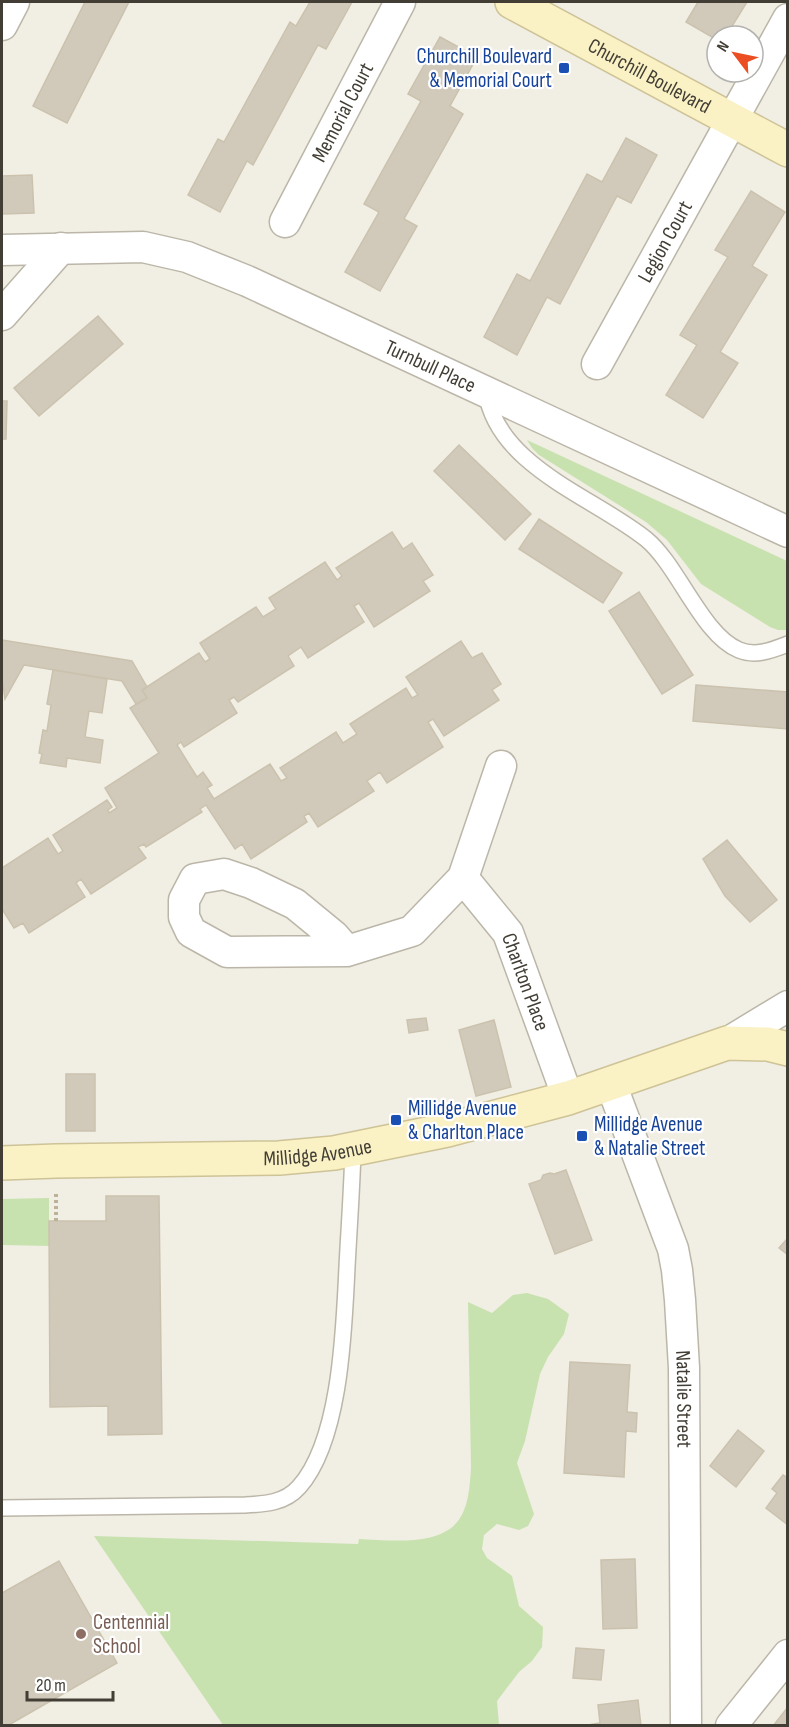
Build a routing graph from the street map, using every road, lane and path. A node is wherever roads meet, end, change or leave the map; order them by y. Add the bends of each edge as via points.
1 (14, 2) edge
2 (400, 2) edge
3 (512, 2) edge
4 (788, 19) edge
5 (2, 25) edge
6 (732, 120) junction
7 (788, 150) edge
8 (285, 222) dead end
9 (61, 248) junction
10 (2, 250) edge
11 (2, 315) edge
12 (597, 364) dead end
13 (486, 392) junction
14 (788, 532) edge
15 (788, 644) edge
16 (501, 766) dead end
17 (463, 878) junction
18 (347, 951) junction
19 (788, 1006) edge
20 (728, 1043) junction
21 (788, 1049) edge
22 (611, 1084) junction
23 (568, 1098) junction
24 (354, 1149) junction
25 (2, 1163) edge
26 (2, 1508) edge
27 (788, 1655) edge
28 (686, 1725) edge
29 (731, 1725) edge

1 - 5 street
2 - 8 street, Memorial Court
3 - 6 street, Churchill Boulevard
4 - 6 street, Legion Court
6 - 7 street, Churchill Boulevard
6 - 12 street, Legion Court
9 - 10 street, Turnbull Place
9 - 11 street
9 - 13 street, Turnbull Place via 142,247 187,257
13 - 14 street, Turnbull Place
13 - 15 lane via 495,421 521,453 550,477 648,541 719,636 740,651 752,654
16 - 17 street
17 - 18 street via 412,931
17 - 23 street, Charlton Place via 508,933
18 - 18 street via 295,904 224,874 195,879 184,900 184,916 191,932 226,952
19 - 20 street
20 - 21 street
20 - 22 street, Millidge Avenue
22 - 23 street, Millidge Avenue
22 - 28 street, Natalie Street via 673,1249 677,1270 684,1368
23 - 24 street, Millidge Avenue via 447,1130
24 - 25 street, Millidge Avenue via 279,1158
24 - 26 lane via 344,1344 322,1447 299,1487 286,1498 245,1505
27 - 29 street

